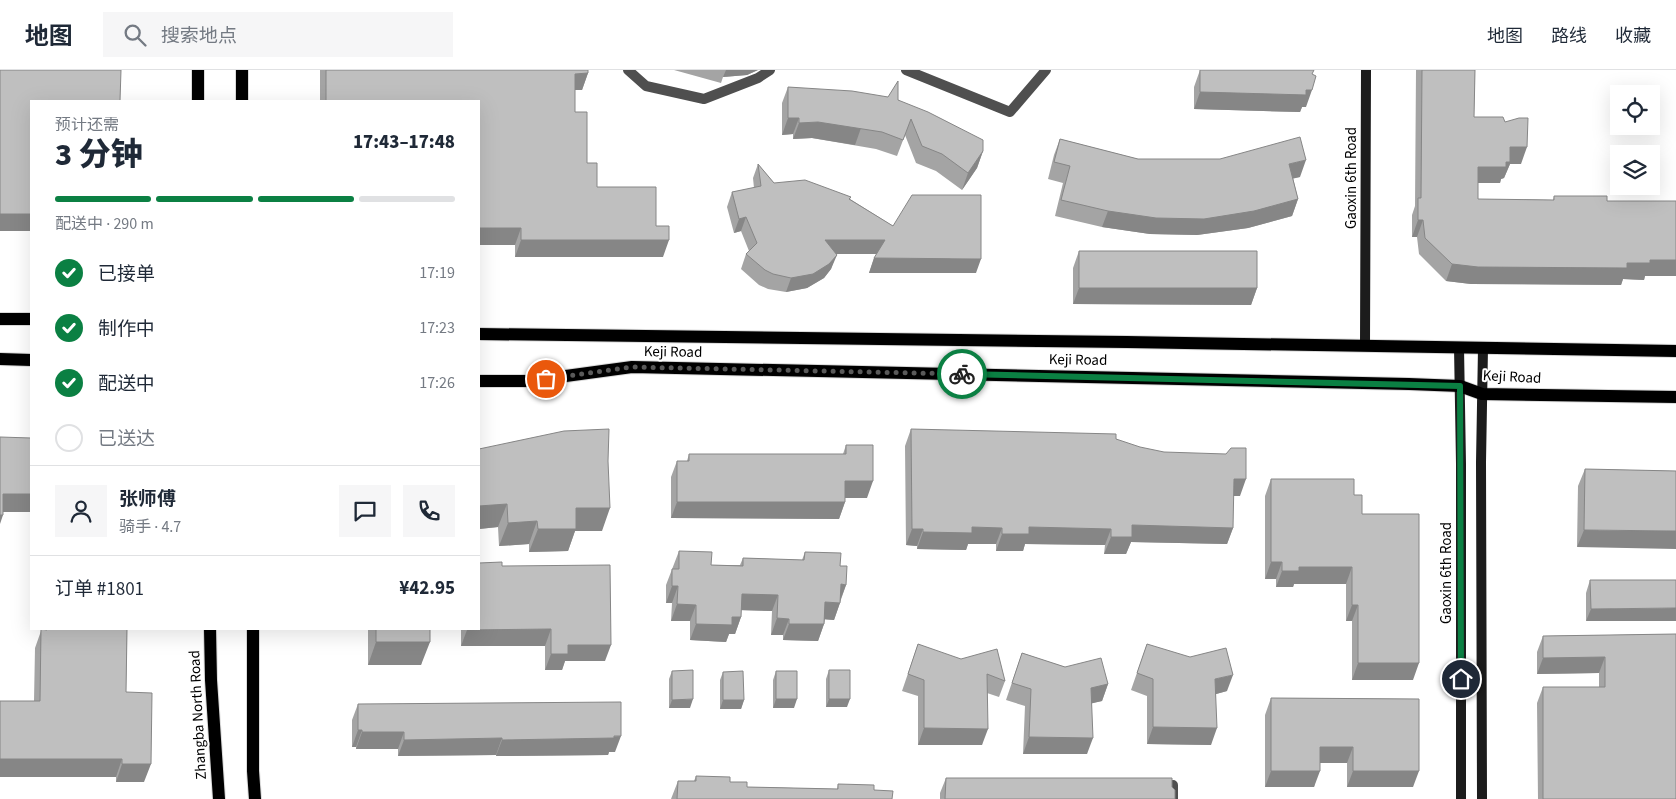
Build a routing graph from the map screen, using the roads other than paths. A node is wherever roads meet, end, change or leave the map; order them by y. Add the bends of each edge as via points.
1 (198, 70) edge
2 (242, 70) edge
3 (628, 70) edge
4 (770, 70) edge
5 (906, 70) edge
6 (1046, 70) edge
7 (1366, 70) edge
8 (198, 100) edge
9 (242, 100) edge
10 (0, 319) edge
11 (30, 319) edge
12 (480, 334) edge
13 (1365, 346) junction
14 (1459, 347) junction
15 (1483, 348) junction
16 (1676, 351) edge
17 (0, 359) edge
18 (30, 360) edge
19 (480, 381) edge
20 (1460, 386) junction
21 (1482, 394) junction
22 (1676, 397) edge
23 (210, 630) edge
24 (253, 630) edge
25 (1173, 785) edge
26 (219, 799) edge
27 (255, 799) edge
28 (1173, 799) edge
29 (1461, 799) edge
30 (1482, 799) edge

1 - 8 main road
2 - 9 main road
3 - 4 street via 646,86 704,99
5 - 6 street via 1010,112
7 - 13 street, Gaoxin 6th Road
10 - 11 main road
12 - 13 main road, Keji Road
13 - 14 main road, Keji Road
14 - 15 main road, Keji Road
14 - 20 street, Gaoxin 6th Road
15 - 16 main road, Keji Road
15 - 21 street
17 - 18 main road
19 - 20 main road, Keji Road via 529,381 632,367
20 - 21 main road, Keji Road
20 - 29 street, Gaoxin 6th Road
21 - 22 main road, Keji Road
21 - 30 street
23 - 26 main road, Zhangba North Road
24 - 27 main road
25 - 28 street

